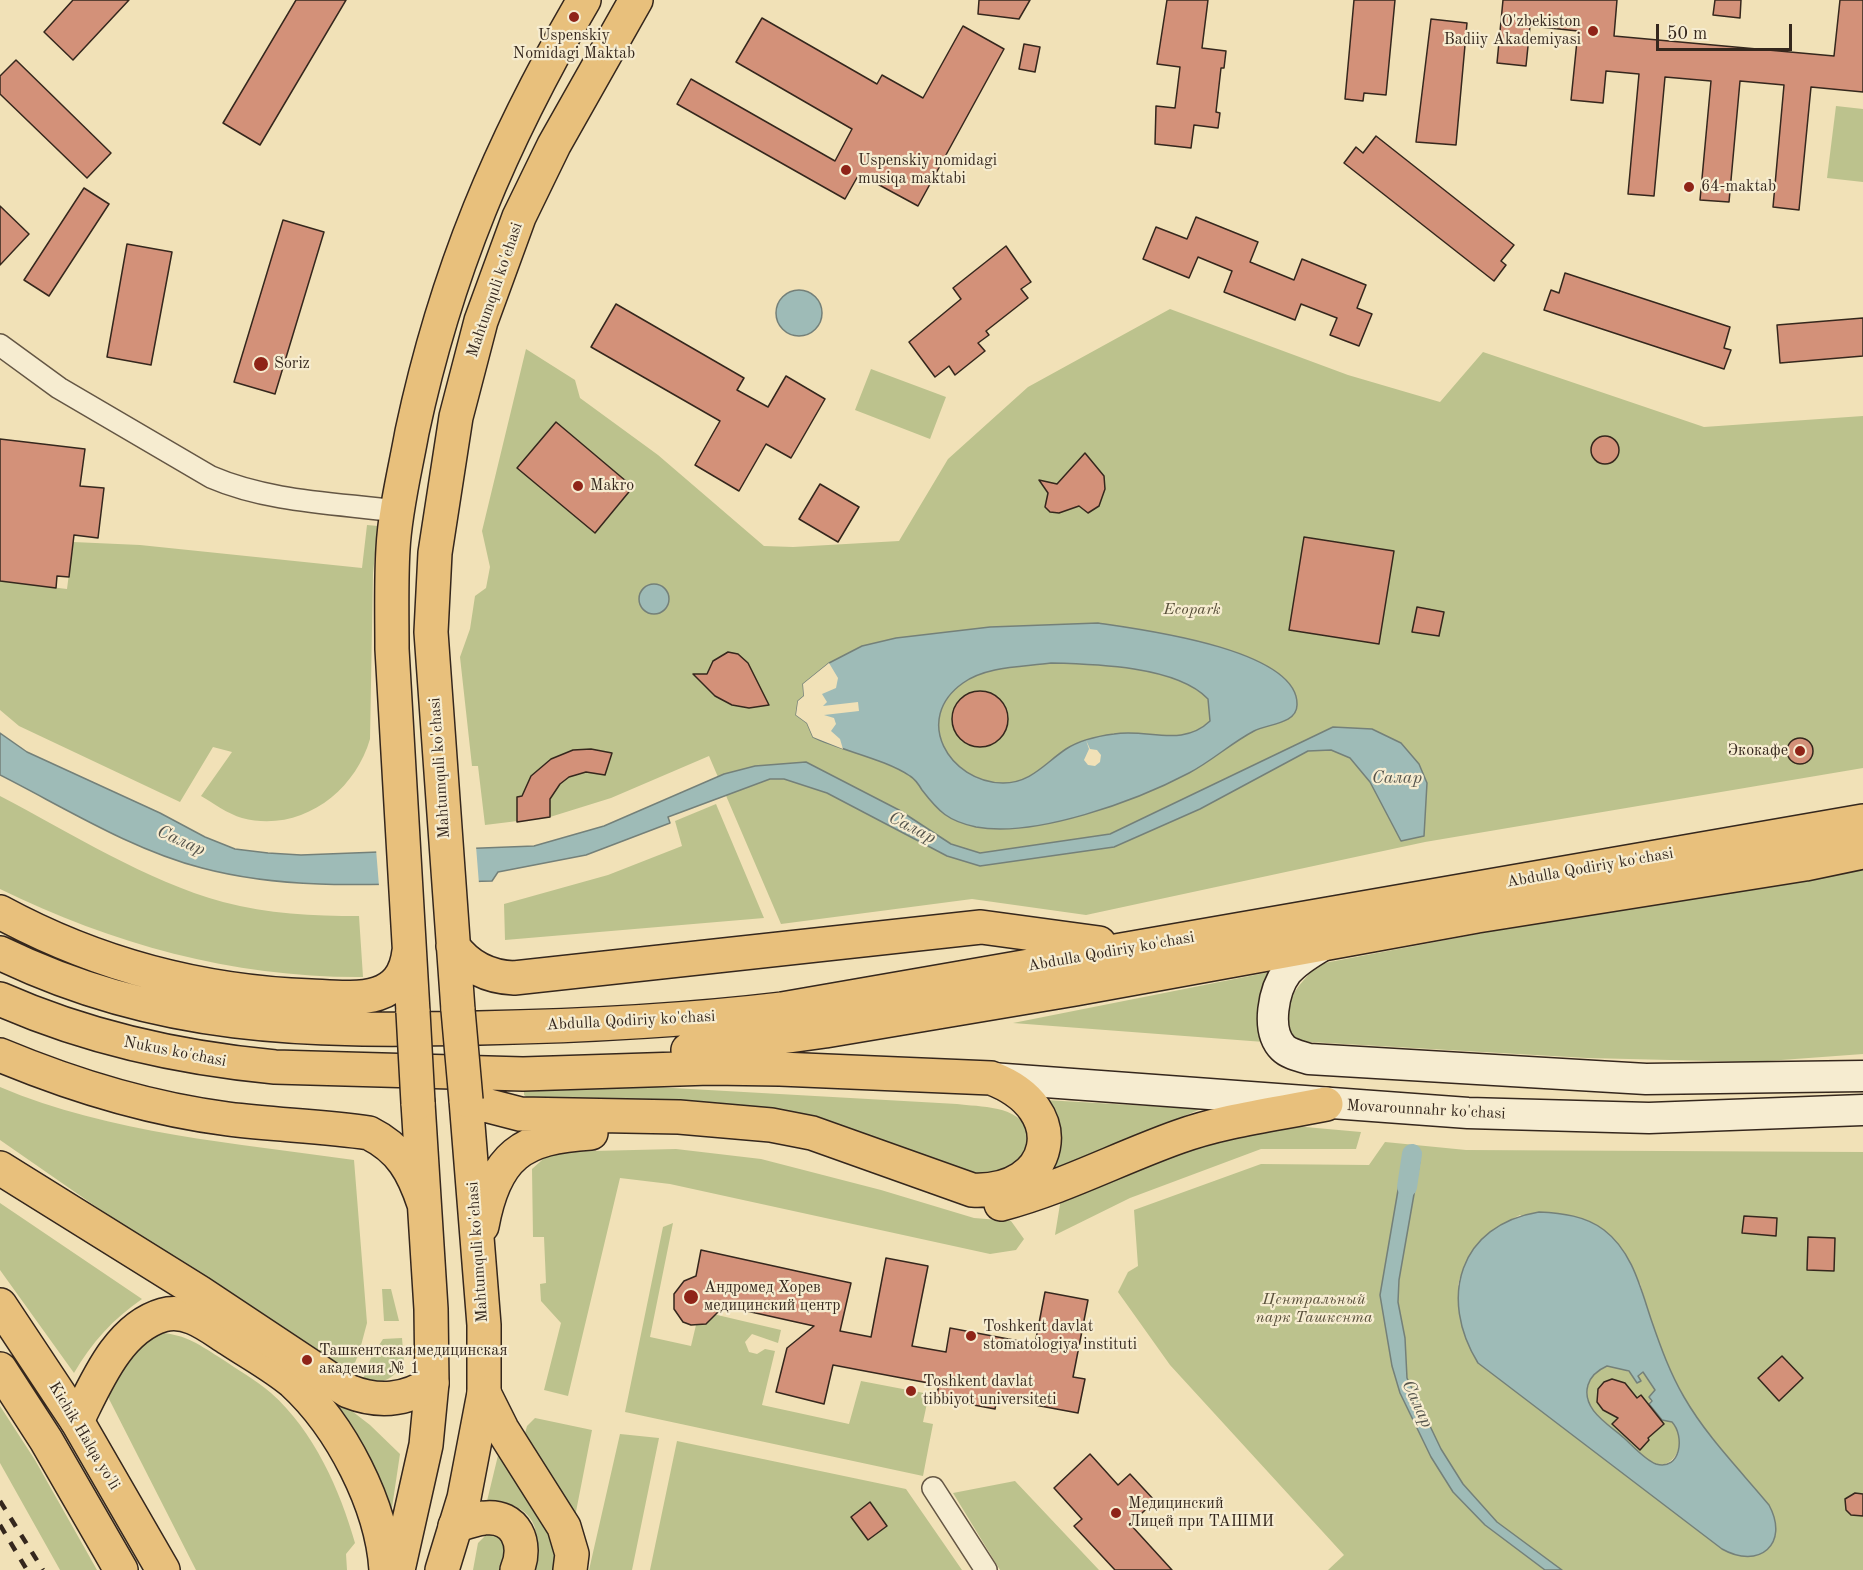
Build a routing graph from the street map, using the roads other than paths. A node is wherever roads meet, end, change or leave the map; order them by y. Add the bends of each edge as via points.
1 (584, 0) edge
2 (636, 0) edge
3 (0, 345) edge
4 (397, 511) junction
5 (1863, 820) edge
6 (1863, 852) edge
7 (1475, 902) junction
8 (0, 912) edge
9 (1376, 920) junction
10 (1157, 944) junction
11 (1325, 944) junction
12 (453, 946) junction
13 (409, 951) junction
14 (0, 953) edge
15 (0, 999) edge
16 (0, 1055) edge
17 (356, 1069) junction
18 (1863, 1076) edge
19 (991, 1078) junction
20 (466, 1100) junction
21 (1326, 1104) junction
22 (1863, 1110) edge
23 (0, 1168) edge
24 (424, 1204) junction
25 (478, 1248) junction
26 (0, 1305) edge
27 (0, 1370) edge
28 (432, 1383) junction
29 (484, 1393) junction
30 (77, 1421) junction
31 (46, 1440) junction
32 (933, 1488) dead end
33 (455, 1526) junction
34 (121, 1570) edge
35 (163, 1570) edge
36 (386, 1570) edge
37 (398, 1570) edge
38 (442, 1570) edge
39 (517, 1570) edge
40 (570, 1570) edge
41 (986, 1570) edge

1 - 4 main road via 514,128 458,260 428,364
2 - 12 main road, Mahtumquli ko'chasi via 526,201 500,264 456,417 433,574 431,632
3 - 4 street via 59,388 220,482 261,494
4 - 13 main road via 391,598
5 - 7 main road, Abdulla Qodiriy ko'chasi
6 - 7 main road, Abdulla Qodiriy ko'chasi via 1805,864
7 - 9 main road, Abdulla Qodiriy ko'chasi
8 - 13 main road via 64,942 152,973 211,987 282,995 378,995 398,980
9 - 10 main road, Abdulla Qodiriy ko'chasi
9 - 11 main road, Abdulla Qodiriy ko'chasi
10 - 12 main road via 1095,943 981,927 514,978 478,969
10 - 14 main road, Abdulla Qodiriy ko'chasi via 734,1015 637,1024 354,1031 276,1027 158,1008 82,987
11 - 17 main road, Abdulla Qodiriy ko'chasi via 731,1046
11 - 18 street via 1289,970 1278,987 1274,1006 1280,1045 1309,1059 1646,1079
12 - 20 main road, Mahtumquli ko'chasi, bridge
13 - 24 main road, bridge
15 - 17 main road, Nukus ko'chasi via 74,1028 193,1058 275,1067
16 - 24 main road via 111,1094 170,1109 369,1133 388,1142 404,1159
17 - 19 main road via 523,1074 780,1069
19 - 20 main road via 1031,1101 1042,1120 1044,1142 1036,1165 1026,1174 1006,1187 984,1191 812,1133 771,1125 679,1117 520,1114
19 - 21 street, Movarounnahr ko'chasi
20 - 25 main road, Mahtumquli ko'chasi
21 - 22 street, Movarounnahr ko'chasi via 1649,1118
21 - 25 main road via 1179,1136 1028,1196 995,1205 957,1203 769,1144 722,1138 596,1133 550,1136 522,1148 506,1164 484,1212
23 - 28 main road via 348,1391 369,1398 391,1399 413,1394
24 - 28 main road
25 - 29 main road, Mahtumquli ko'chasi
26 - 30 main road, Kichik Halqa yo'li
27 - 31 main road
28 - 37 main road via 426,1445
29 - 33 main road, Mahtumquli ko'chasi via 465,1498
29 - 40 main road via 564,1527 572,1554
30 - 31 main road
30 - 35 main road, Kichik Halqa yo'li
30 - 36 main road via 111,1360 135,1331 169,1313 194,1318 284,1376 320,1413 367,1491 381,1531
31 - 34 main road
32 - 41 street
33 - 38 main road, Mahtumquli ko'chasi
33 - 39 main road via 482,1518 496,1518 511,1525 519,1534 522,1547

